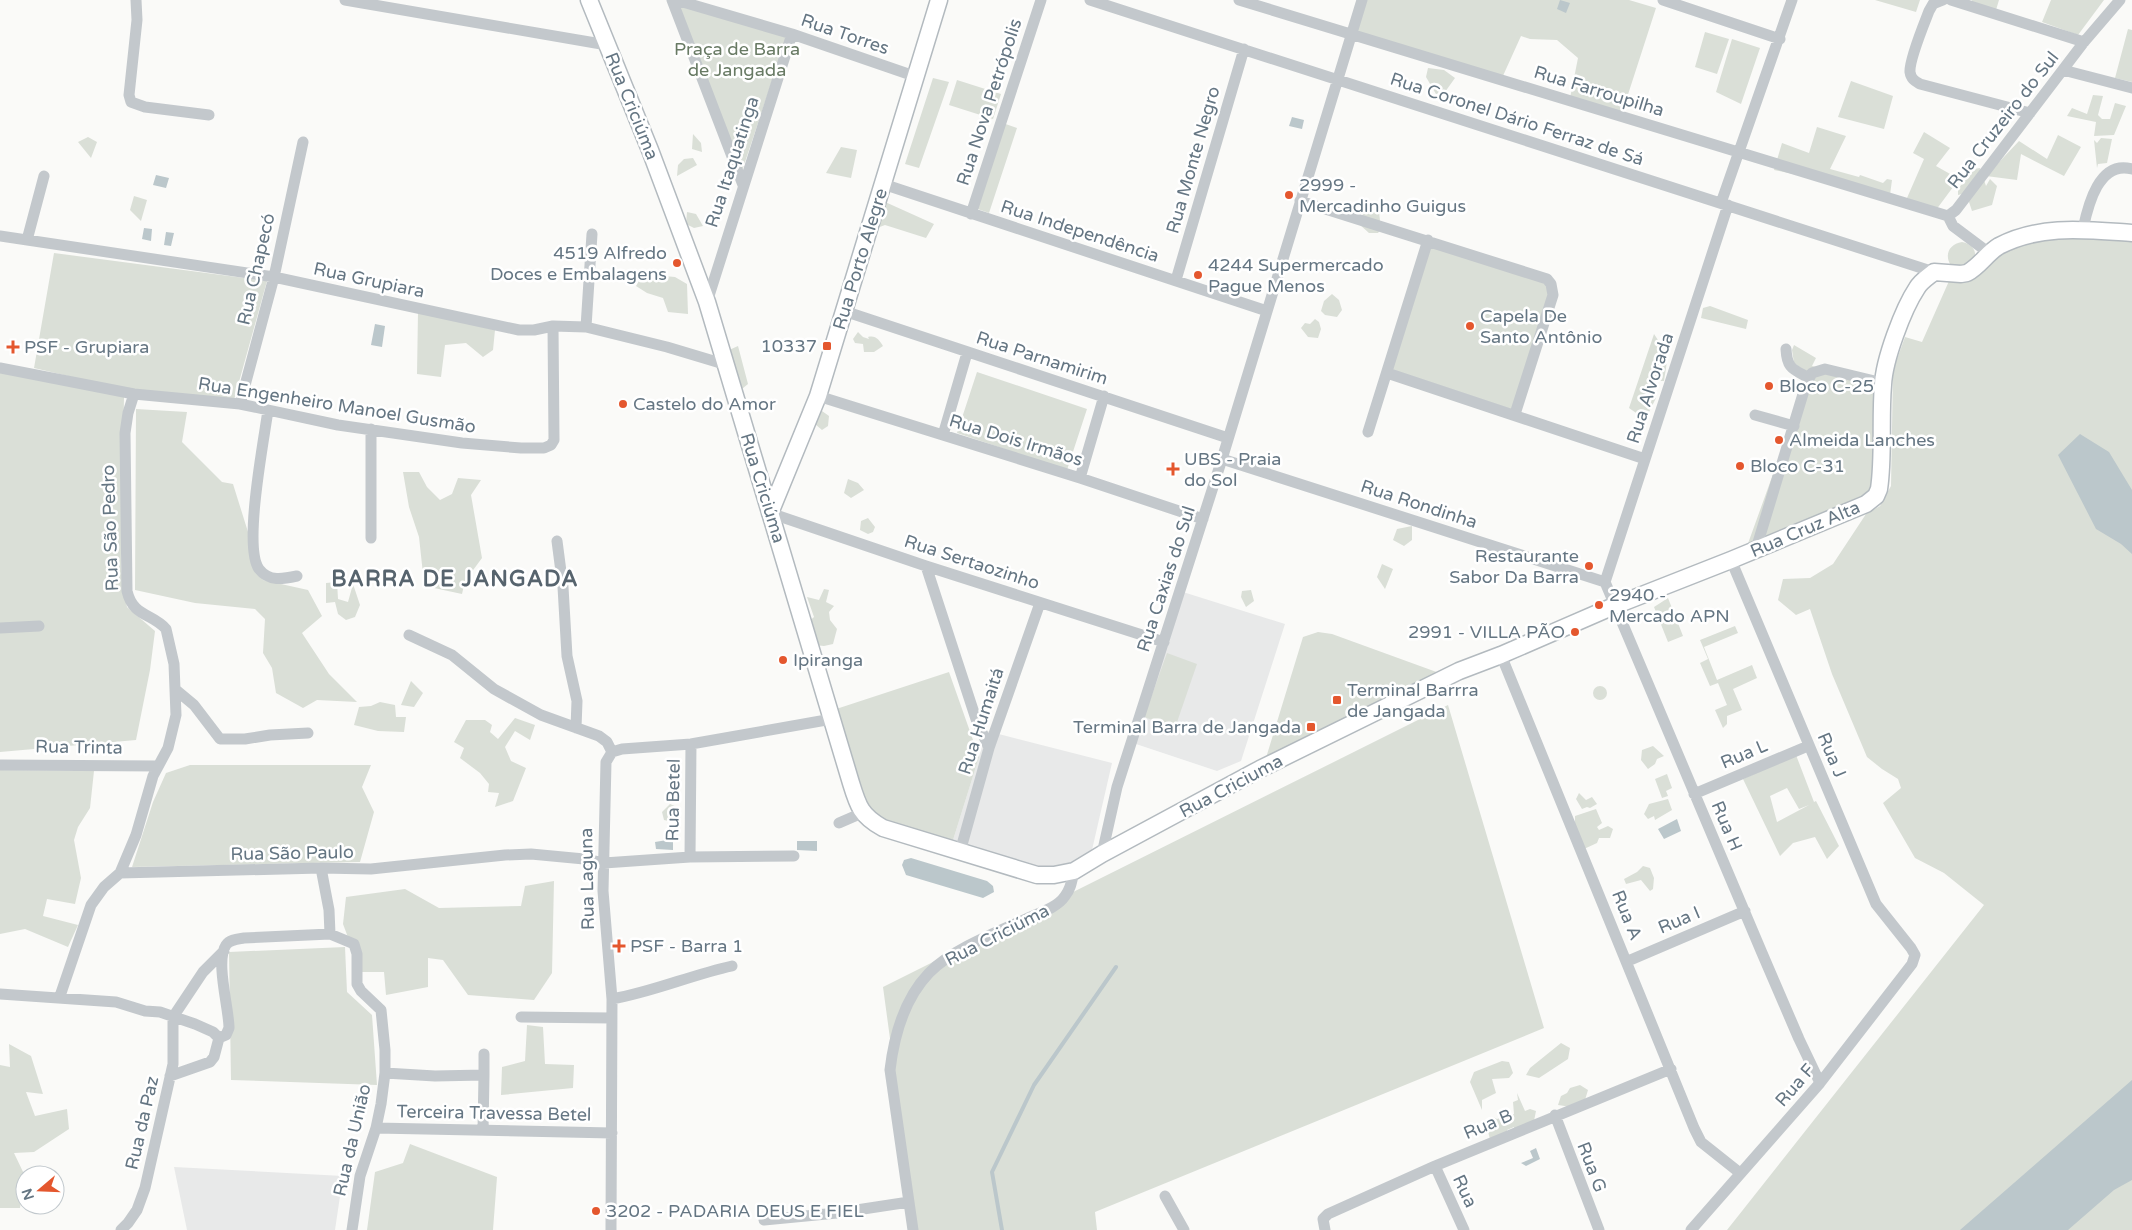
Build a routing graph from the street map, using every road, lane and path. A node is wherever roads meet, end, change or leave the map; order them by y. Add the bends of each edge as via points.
1 (136, 0) edge
2 (345, 0) edge
3 (588, 0) edge
4 (672, 0) edge
5 (676, 0) edge
6 (939, 0) edge
7 (1041, 0) edge
8 (1090, 0) edge
9 (1239, 0) edge
10 (1362, 0) edge
11 (1662, 0) edge
12 (1792, 0) edge
13 (1942, 0) edge
14 (1950, 0) edge
15 (2120, 0) edge
16 (359, 1) edge
17 (792, 34) junction
18 (1351, 34) junction
19 (1780, 39) junction
20 (2084, 42) junction
21 (607, 44) junction
22 (1244, 50) junction
23 (2063, 70) junction
24 (916, 77) junction
25 (1337, 80) junction
26 (2132, 88) edge
27 (2030, 113) junction
28 (209, 115) dead end
29 (303, 142) dead end
30 (1737, 152) junction
31 (2132, 169) edge
32 (44, 176) dead end
33 (883, 184) junction
34 (743, 185) junction
35 (1300, 201) junction
36 (1725, 204) junction
37 (971, 214) junction
38 (1948, 216) junction
39 (2083, 229) junction
40 (2132, 233) edge
41 (592, 234) dead end
42 (0, 239) edge
43 (27, 240) junction
44 (1428, 240) junction
45 (1989, 253) junction
46 (1934, 272) junction
47 (274, 277) junction
48 (1176, 280) junction
49 (707, 302) junction
50 (844, 311) junction
51 (1267, 311) junction
52 (552, 326) junction
53 (586, 327) junction
54 (1786, 349) dead end
55 (968, 352) junction
56 (727, 365) junction
57 (0, 368) edge
58 (1387, 373) junction
59 (1809, 378) junction
60 (1883, 383) junction
61 (134, 394) junction
62 (818, 396) junction
63 (1104, 396) junction
64 (240, 404) junction
65 (268, 410) junction
66 (1515, 414) junction
67 (1755, 415) dead end
68 (1794, 426) junction
69 (371, 430) junction
70 (1368, 432) dead end
71 (943, 435) junction
72 (1228, 438) junction
73 (1222, 459) junction
74 (1645, 460) junction
75 (1080, 478) junction
76 (770, 513) junction
77 (1203, 520) junction
78 (371, 538) dead end
79 (557, 541) dead end
80 (1756, 549) junction
81 (1732, 560) junction
82 (926, 566) junction
83 (297, 576) dead end
84 (1605, 582) junction
85 (1040, 603) junction
86 (1614, 606) junction
87 (1595, 614) joint
88 (39, 626) dead end
89 (0, 628) edge
90 (409, 635) dead end
91 (1164, 642) junction
92 (1501, 655) junction
93 (176, 690) junction
94 (832, 719) junction
95 (576, 728) junction
96 (308, 733) dead end
97 (691, 744) junction
98 (1808, 746) junction
99 (989, 748) junction
100 (612, 752) junction
101 (0, 765) edge
102 (158, 766) junction
103 (1694, 794) junction
104 (862, 813) junction
105 (839, 822) dead end
106 (960, 852) junction
107 (1102, 854) junction
108 (794, 856) dead end
109 (690, 857) junction
110 (604, 863) junction
111 (321, 868) junction
112 (1074, 871) junction
113 (120, 873) junction
114 (1745, 911) junction
115 (330, 934) junction
116 (224, 951) junction
117 (1915, 955) joint
118 (1628, 961) junction
119 (732, 966) dead end
120 (0, 994) edge
121 (60, 996) junction
122 (612, 999) junction
123 (173, 1017) junction
124 (521, 1017) dead end
125 (610, 1018) junction
126 (219, 1038) junction
127 (484, 1054) dead end
128 (1671, 1069) junction
129 (385, 1073) junction
130 (484, 1075) junction
131 (170, 1076) junction
132 (1820, 1083) junction
133 (1554, 1115) junction
134 (376, 1128) junction
135 (483, 1130) junction
136 (612, 1133) junction
137 (1434, 1166) junction
138 (1740, 1173) junction
139 (1165, 1196) dead end
140 (909, 1202) junction
141 (764, 1220) dead end
142 (1324, 1225) edge
143 (121, 1230) edge
144 (352, 1230) edge
145 (610, 1230) edge
146 (913, 1230) edge
147 (1184, 1230) edge
148 (1464, 1230) edge
149 (1599, 1230) edge
150 (1692, 1230) edge

1 - 28 street via 131,102 145,108
2 - 16 street
3 - 21 main road, Rua Criciúma
4 - 34 street
5 - 17 street, Rua Torres
6 - 24 main road, Rua Porto Alegre
7 - 37 street, Rua Nova Petrópolis
8 - 22 street, Rua Coronel Dário Ferraz de Sá
9 - 18 street, Rua Farroupilha
10 - 18 street, Rua Caxias do Sul
11 - 19 street
12 - 19 street, Rua Alvorada
13 - 27 street via 1933,4 1929,11 1911,63 1913,79 1920,84
14 - 20 street
15 - 20 street, Rua Cruzeiro do Sul
16 - 21 street
17 - 24 street, Rua Torres
17 - 34 street, Rua Itaquatinga
18 - 25 street, Rua Caxias do Sul
18 - 30 street, Rua Farroupilha
19 - 30 street, Rua Alvorada
20 - 23 street, Rua Cruzeiro do Sul
21 - 49 main road, Rua Criciúma
22 - 25 street, Rua Coronel Dário Ferraz de Sá
22 - 48 street, Rua Monte Negro
23 - 26 street
23 - 27 street, Rua Cruzeiro do Sul
24 - 33 main road, Rua Porto Alegre
25 - 35 street, Rua Caxias do Sul
25 - 36 street, Rua Coronel Dário Ferraz de Sá
27 - 38 street, Rua Cruzeiro do Sul via 1956,210
29 - 47 street, Rua Chapecó
30 - 36 street, Rua Alvorada
30 - 38 street, Rua Farroupilha
31 - 39 street via 2115,169 2102,179 2090,203
32 - 43 street
33 - 37 street, Rua Independência
33 - 50 main road, Rua Porto Alegre
34 - 49 street, Rua Itaquatinga
35 - 44 street
35 - 51 street, Rua Caxias do Sul
36 - 46 street, Rua Coronel Dário Ferraz de Sá
36 - 74 street, Rua Alvorada
37 - 48 street, Rua Independência
38 - 45 street via 1953,226
39 - 40 main road
39 - 45 main road via 2056,230 2015,238
41 - 53 street
42 - 43 street, Rua Grupiara
43 - 47 street, Rua Grupiara
44 - 58 street
44 - 66 street via 1547,279 1551,284 1553,295
45 - 46 main road via 1967,273
46 - 60 main road, Rua Cruz Alta via 1918,286 1908,306 1891,350
47 - 52 street, Rua Grupiara via 499,327 534,330
47 - 64 street, Rua Chapecó
48 - 51 street, Rua Independência
49 - 56 main road, Rua Criciúma
50 - 55 street, Rua Parnamirim
50 - 62 main road, Rua Porto Alegre
51 - 72 street, Rua Caxias do Sul
52 - 53 street, Rua Grupiara
52 - 69 street, Rua Engenheiro Manoel Gusmão via 554,436 551,445 544,448 499,446
53 - 56 street, Rua Grupiara
54 - 59 street via 1791,368
55 - 63 street, Rua Parnamirim
55 - 71 street
56 - 76 main road, Rua Criciúma
57 - 61 street, Rua Engenheiro Manoel Gusmão
58 - 66 street
58 - 70 street
59 - 60 street via 1812,373 1825,369
59 - 68 street
60 - 80 main road, Rua Cruz Alta via 1880,482 1876,496 1866,504
61 - 64 street, Rua Engenheiro Manoel Gusmão
61 - 93 street, Rua São Pedro via 125,433 128,591 133,606 166,629
62 - 71 street, Rua Dois Irmãos
62 - 76 main road, Rua Porto Alegre
63 - 72 street, Rua Parnamirim
63 - 75 street
64 - 65 street, Rua Engenheiro Manoel Gusmão
65 - 69 street, Rua Engenheiro Manoel Gusmão
65 - 83 street via 254,508 253,553 265,575 273,579
66 - 74 street
67 - 68 street
68 - 80 street
69 - 78 street
71 - 75 street, Rua Dois Irmãos
72 - 73 street, Rua Caxias do Sul
73 - 77 street, Rua Caxias do Sul
73 - 84 street, Rua Rondinha
74 - 84 street, Rua Alvorada
75 - 77 street, Rua Dois Irmãos
76 - 82 street, Rua Sertaozinho
76 - 94 main road, Rua Criciúma
77 - 91 street, Rua Caxias do Sul
79 - 95 street via 567,656 577,701
80 - 81 main road, Rua Cruz Alta
81 - 86 main road, Rua Cruz Alta
81 - 98 street, Rua J
82 - 85 street, Rua Sertaozinho
82 - 99 street via 976,719
84 - 86 street, Rua H
85 - 91 street, Rua Sertaozinho
85 - 99 street, Rua Humaitá
86 - 87 main road, Rua Cruz Alta
86 - 103 street, Rua H
87 - 92 main road, Rua Criciuma
88 - 89 street
90 - 95 street via 452,655 494,689 541,715
91 - 107 street, Rua Caxias do Sul via 1117,788
92 - 107 main road, Rua Criciuma via 1459,671 1260,769
92 - 118 street, Rua A
93 - 96 street via 194,705 220,739
93 - 102 street, Rua São Pedro via 176,715 168,748
94 - 97 street
94 - 104 main road, Rua Criciúma
95 - 100 street via 599,736
97 - 100 street
97 - 109 street, Rua Betel
98 - 103 street, Rua L
98 - 117 street, Rua J via 1876,904
99 - 106 street, Rua Humaitá
100 - 110 street, Rua Laguna via 604,775
101 - 102 street, Rua Trinta
102 - 113 street, Rua São Pedro via 136,836
103 - 114 street, Rua H
104 - 105 street
104 - 106 main road, Rua Criciuma via 883,828
106 - 112 main road, Rua Criciuma via 1037,875
107 - 112 main road, Rua Criciuma
108 - 109 street, Rua Betel
109 - 110 street, Rua Betel
110 - 111 street, Rua São Paulo via 532,854 379,869
110 - 122 street, Rua Laguna via 605,937
111 - 113 street, Rua São Paulo
111 - 115 street
112 - 140 street, Rua Criciúma via 1065,897 1054,906 978,941 938,965 920,984 910,1003 896,1035 890,1070
113 - 121 street via 91,905
114 - 118 street, Rua I
114 - 132 street, Rua H
115 - 116 street, Rua da União via 244,938 232,940
115 - 129 street, Rua da União via 354,944 358,987 381,1010
116 - 123 street via 203,972
116 - 126 street via 229,1028 226,1035
117 - 132 street, Rua F via 1912,964
118 - 128 street, Rua A
119 - 122 street via 651,991
120 - 121 street
121 - 123 street via 116,1002
122 - 125 street, Rua Laguna
123 - 126 street via 205,1028
123 - 131 street, Rua da Paz via 174,1064
124 - 125 street
125 - 136 street, Rua Laguna
126 - 131 street via 210,1062
127 - 130 street
128 - 133 street, Rua B
128 - 138 street, Rua A via 1701,1142
129 - 130 street
129 - 134 street, Rua da União
130 - 135 street
131 - 143 street, Rua da Paz via 145,1188 137,1210
132 - 138 street, Rua F
133 - 137 street, Rua B
133 - 149 street, Rua G
134 - 135 street, Terceira Travessa Betel
134 - 144 street, Rua da União via 360,1176
135 - 136 street, Terceira Travessa Betel
136 - 145 street, Rua Laguna
137 - 142 street, Rua B via 1328,1214
137 - 148 street, Rua
138 - 150 street, Rua F
139 - 147 street
140 - 141 street
140 - 146 street, Rua Criciúma

